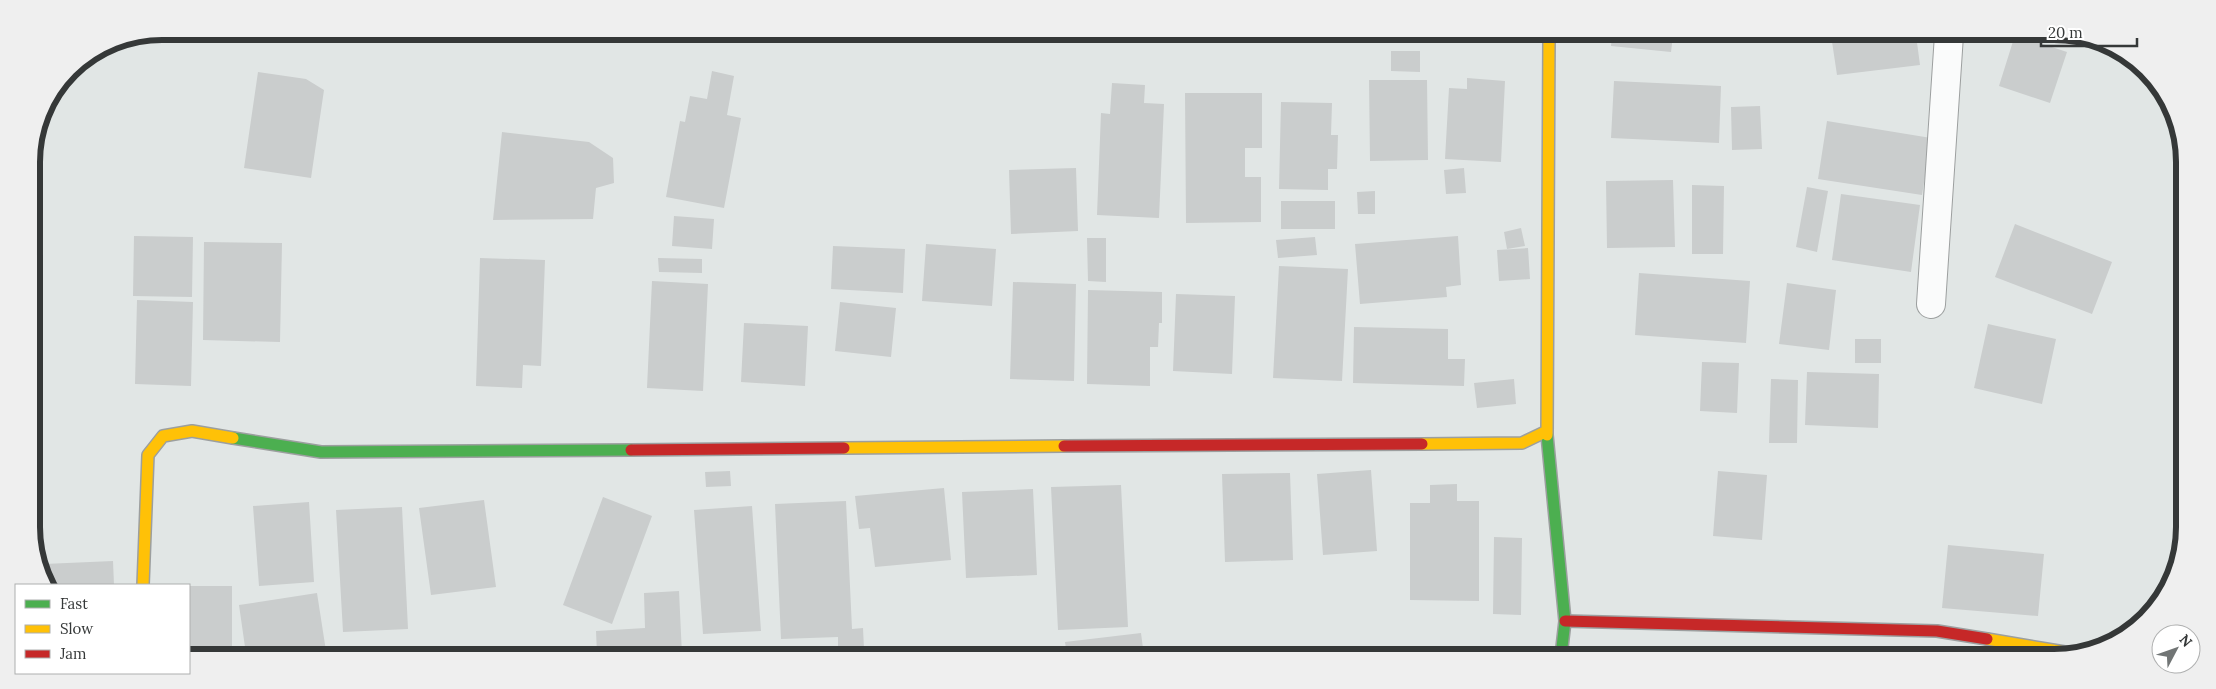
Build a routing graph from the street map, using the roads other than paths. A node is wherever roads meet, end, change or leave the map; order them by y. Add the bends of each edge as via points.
1 (1549, 40) edge
2 (1950, 40) edge
3 (1931, 304) dead end
4 (1546, 431) junction
5 (143, 584) edge
6 (1565, 621) junction
7 (1562, 649) edge
8 (2047, 649) edge

1 - 4 street
2 - 3 street
4 - 5 street via 1522,443 331,452 192,431 163,436 148,456
4 - 6 street
6 - 7 street
6 - 8 street via 1938,631

